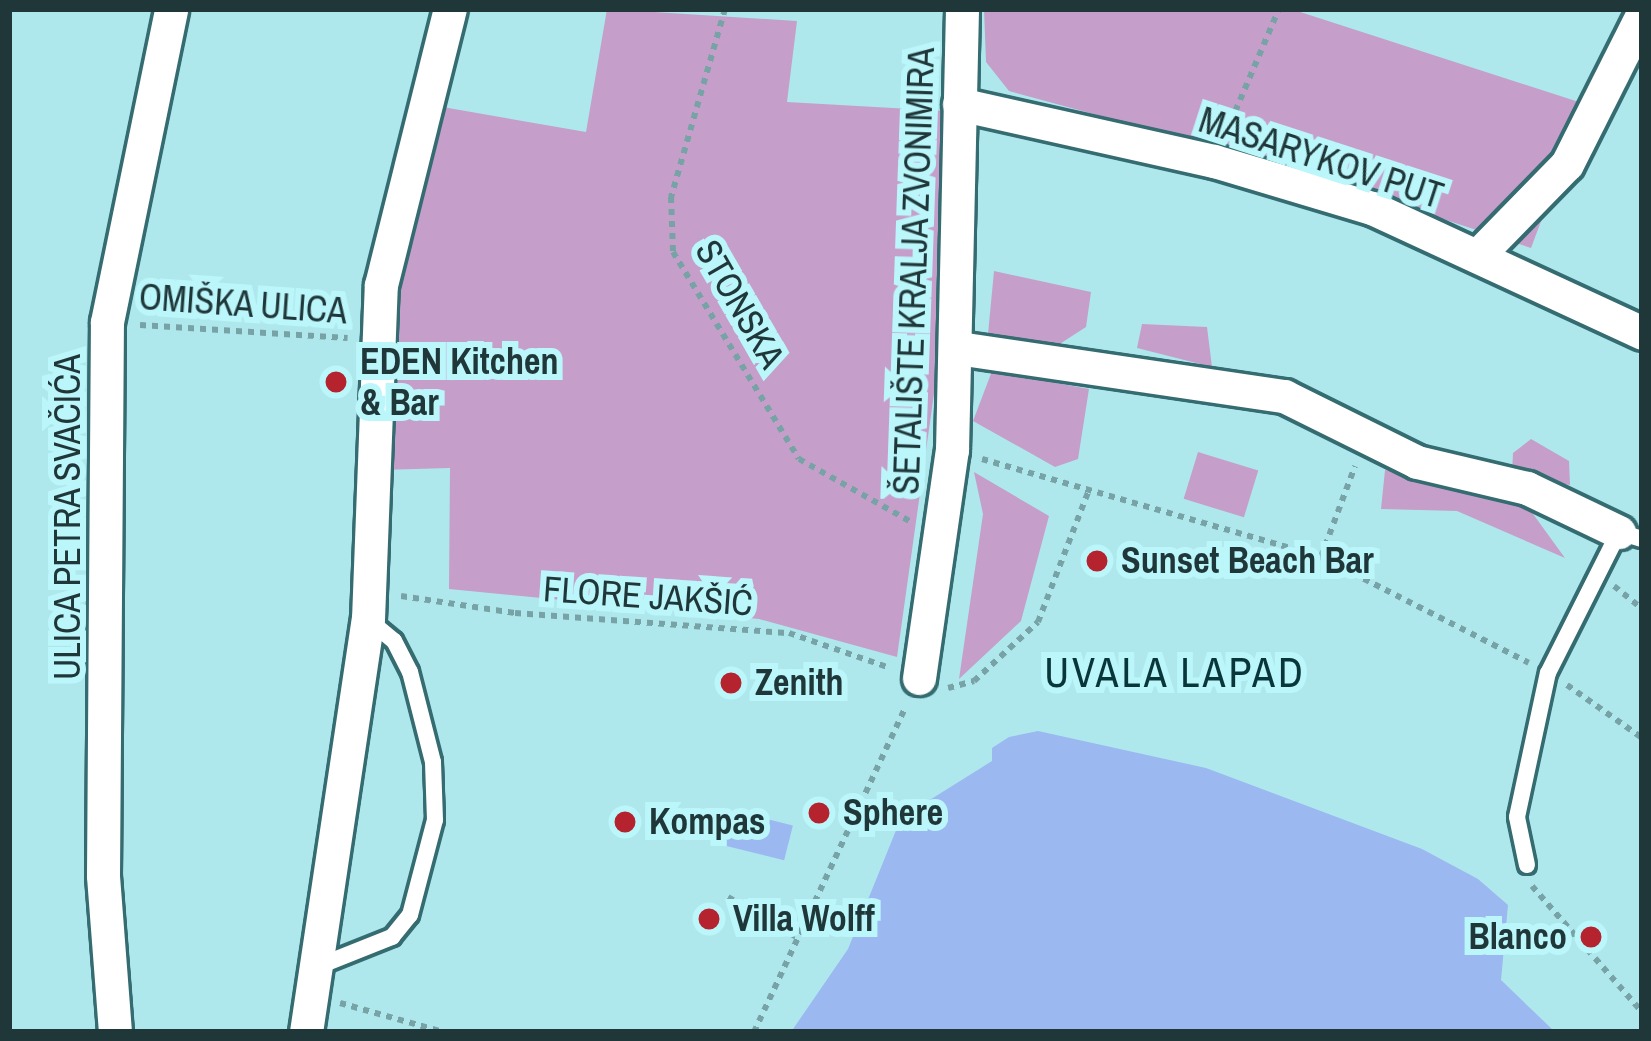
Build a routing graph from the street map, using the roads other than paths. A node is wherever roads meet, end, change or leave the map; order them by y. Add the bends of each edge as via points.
1 (171, 9) edge
2 (450, 9) edge
3 (962, 9) edge
4 (1642, 15) edge
5 (959, 104) junction
6 (1480, 252) junction
7 (1642, 333) edge
8 (958, 348) junction
9 (1630, 536) edge
10 (368, 605) junction
11 (919, 678) road end
12 (1528, 865) road end
13 (316, 981) junction
14 (115, 1032) edge
15 (305, 1032) edge

1 - 14 street, ULICA PETRA SVAČIĆA via 107,322 103,875
2 - 10 street via 381,285
3 - 5 street, ŠETALIŠTE KRALJA ZVONIMIRA
4 - 6 street via 1567,164
5 - 6 street, MASARYKOV PUT via 1214,161 1372,208
5 - 8 street, ŠETALIŠTE KRALJA ZVONIMIRA
6 - 7 street, MASARYKOV PUT
8 - 9 street via 1283,396 1417,462 1527,488
8 - 11 street, ŠETALIŠTE KRALJA ZVONIMIRA via 942,539
9 - 12 lane via 1548,673 1517,817
10 - 13 street
10 - 13 lane via 410,672 433,762 435,820 410,915 392,937
13 - 15 street

